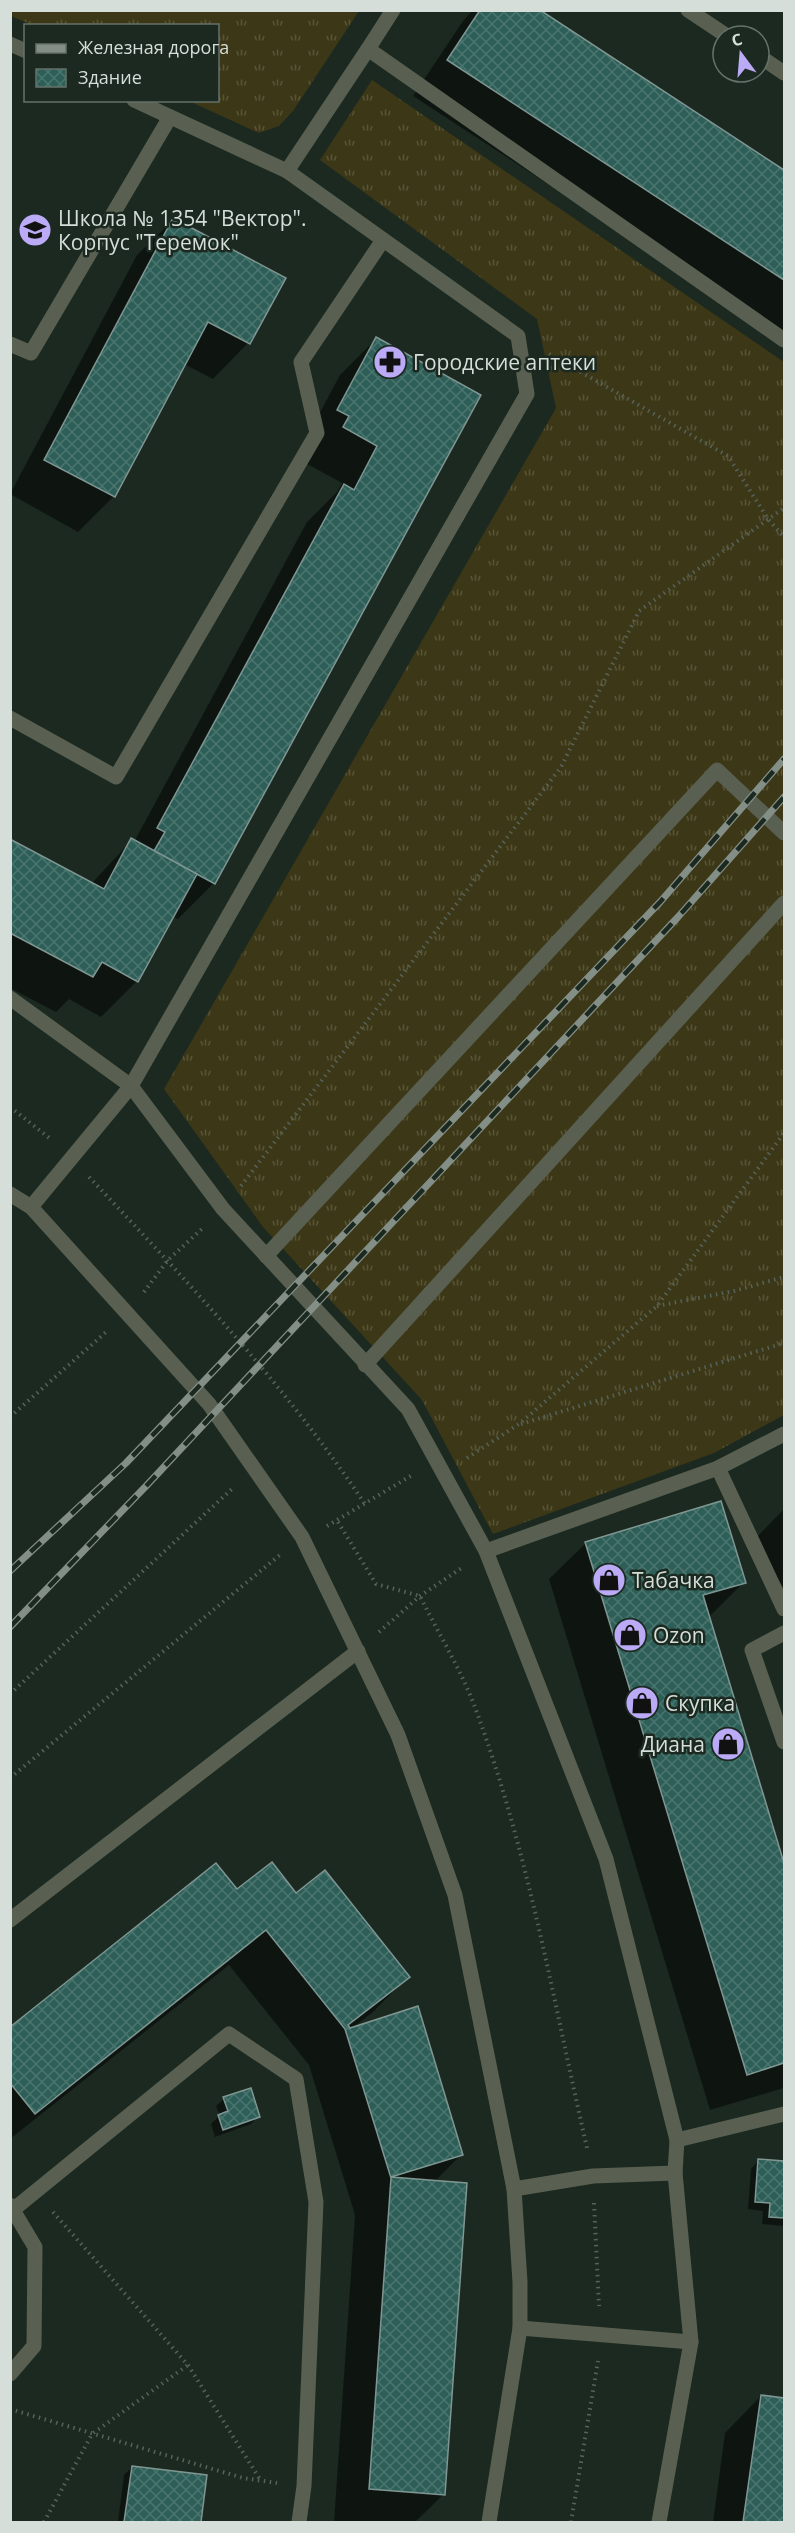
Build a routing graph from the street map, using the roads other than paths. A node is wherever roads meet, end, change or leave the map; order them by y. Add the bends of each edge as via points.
1 (393, 10) edge
2 (688, 10) edge
3 (711, 25) edge
4 (10, 44) edge
5 (368, 49) junction
6 (24, 50) edge
7 (771, 64) edge
8 (784, 73) edge
9 (138, 102) edge
10 (170, 117) junction
11 (287, 171) junction
12 (383, 240) junction
13 (784, 340) edge
14 (10, 344) edge
15 (10, 718) edge
16 (784, 833) edge
17 (784, 903) edge
18 (10, 998) edge
19 (131, 1086) junction
20 (10, 1194) edge
21 (31, 1207) junction
22 (266, 1256) junction
23 (365, 1365) junction
24 (784, 1434) edge
25 (718, 1468) junction
26 (486, 1551) junction
27 (784, 1610) edge
28 (784, 1633) edge
29 (358, 1651) junction
30 (784, 1742) edge
31 (10, 1920) edge
32 (784, 2114) edge
33 (677, 2140) junction
34 (675, 2173) junction
35 (514, 2189) junction
36 (12, 2207) edge
37 (520, 2328) junction
38 (691, 2342) junction
39 (10, 2374) edge
40 (299, 2523) edge
41 (489, 2523) edge
42 (659, 2523) edge

1 - 5 lane
2 - 3 lane
4 - 6 lane
5 - 11 lane
5 - 13 lane
7 - 8 lane
9 - 10 lane
10 - 11 lane
10 - 14 lane via 31,353
11 - 12 lane
12 - 15 lane via 301,362 317,433 116,777
12 - 19 lane via 519,336 527,394
16 - 22 lane via 717,770
17 - 23 lane
18 - 19 lane
19 - 21 lane
19 - 22 lane via 223,1209
20 - 21 lane
21 - 29 lane via 210,1404 302,1537
22 - 23 lane
23 - 26 lane via 408,1409
24 - 25 lane
25 - 26 lane
25 - 27 lane
26 - 33 lane via 606,1859
28 - 30 lane via 752,1650
29 - 31 lane
29 - 35 lane via 398,1735 455,1895
32 - 33 lane
33 - 34 lane
34 - 35 lane via 593,2176
34 - 38 lane
35 - 37 lane
36 - 39 lane via 35,2247 35,2313 34,2346
36 - 40 lane via 229,2034 296,2079 316,2202 304,2486
37 - 38 lane
37 - 41 lane
38 - 42 lane

